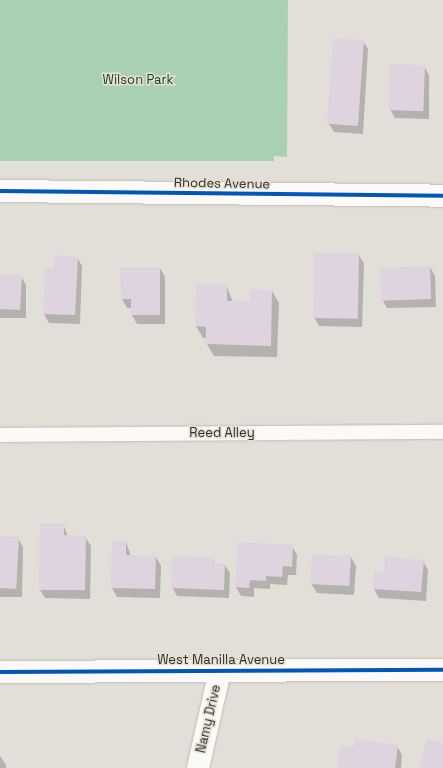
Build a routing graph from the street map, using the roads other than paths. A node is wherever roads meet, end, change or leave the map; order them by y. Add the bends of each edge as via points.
1 (0, 191) edge
2 (443, 196) edge
3 (443, 432) edge
4 (0, 435) edge
5 (220, 670) junction
6 (443, 670) edge
7 (0, 672) edge
8 (198, 768) edge

1 - 2 street, Rhodes Avenue
3 - 4 lane, Reed Alley
5 - 6 street, West Manilla Avenue
5 - 7 street, West Manilla Avenue
5 - 8 street, Namy Drive

